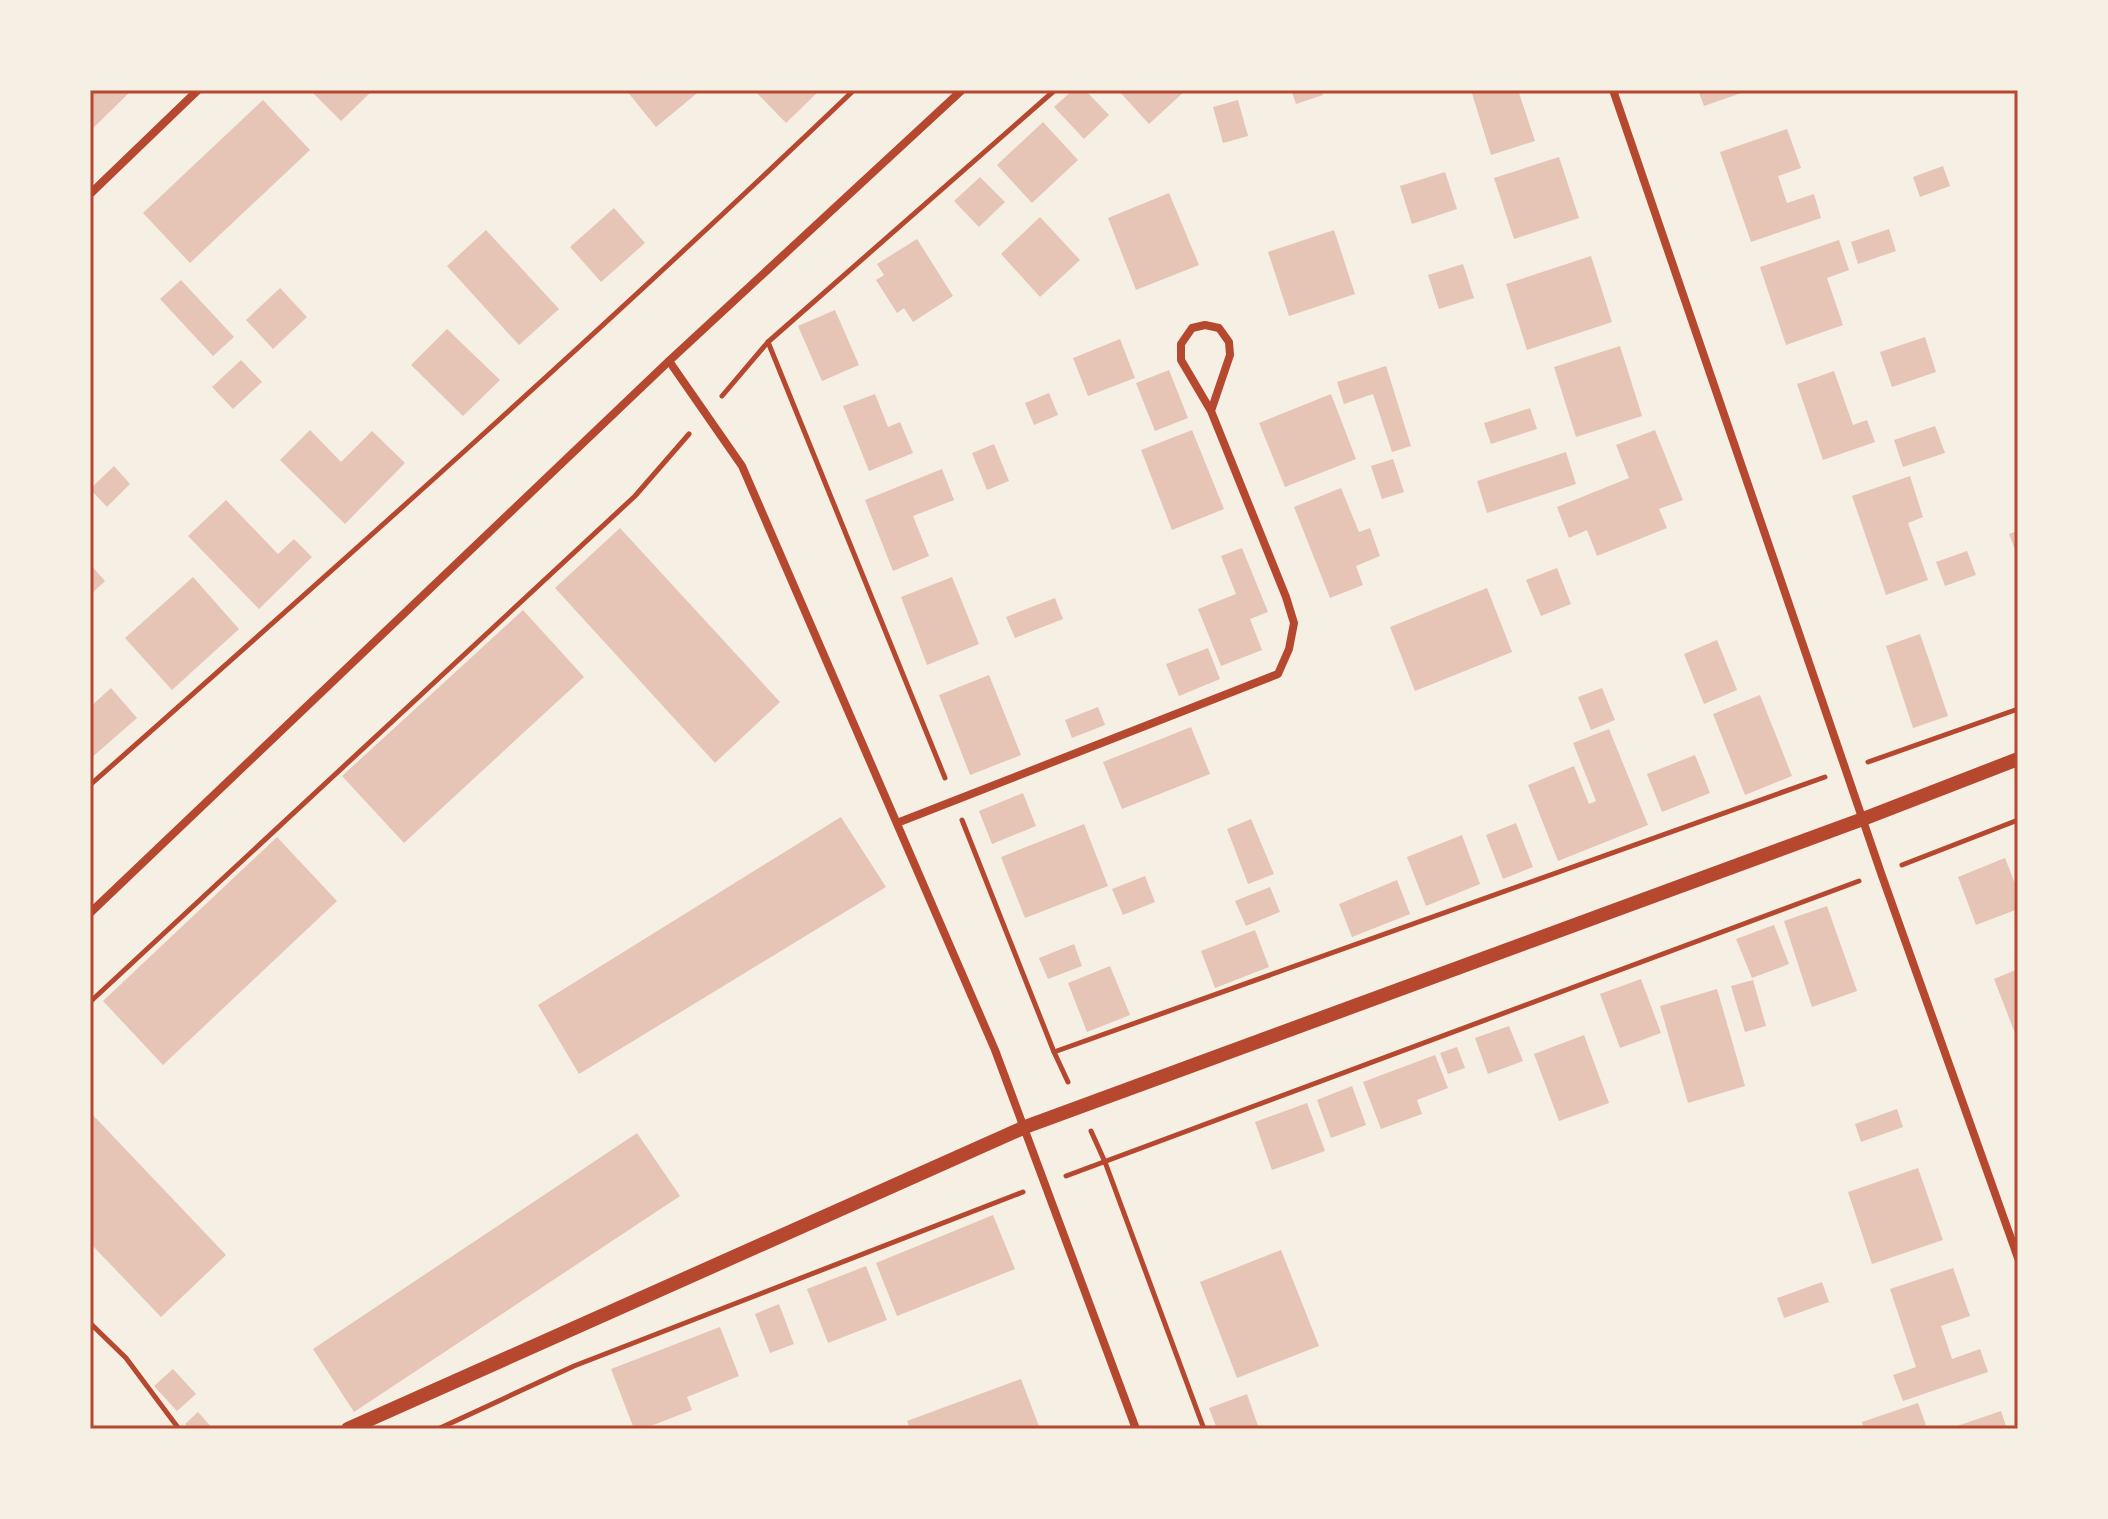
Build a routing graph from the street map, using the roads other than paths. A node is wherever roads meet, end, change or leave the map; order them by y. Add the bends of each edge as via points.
1 (198, 90) edge
2 (962, 90) edge
3 (1613, 90) edge
4 (90, 194) edge
5 (669, 361) junction
6 (1211, 411) junction
7 (2018, 759) edge
8 (1863, 819) junction
9 (897, 823) junction
10 (90, 913) edge
11 (1025, 1127) junction
12 (2018, 1258) edge
13 (348, 1429) edge
14 (1136, 1429) edge

1 - 4 street
2 - 5 street
3 - 8 street
5 - 9 street via 742,466
5 - 10 street
6 - 6 street via 1230,355 1219,328 1205,325 1192,328 1181,344 1181,360
6 - 9 street via 1294,623 1278,674
7 - 8 street
8 - 11 street
8 - 12 street
9 - 11 street
11 - 13 street
11 - 14 street

